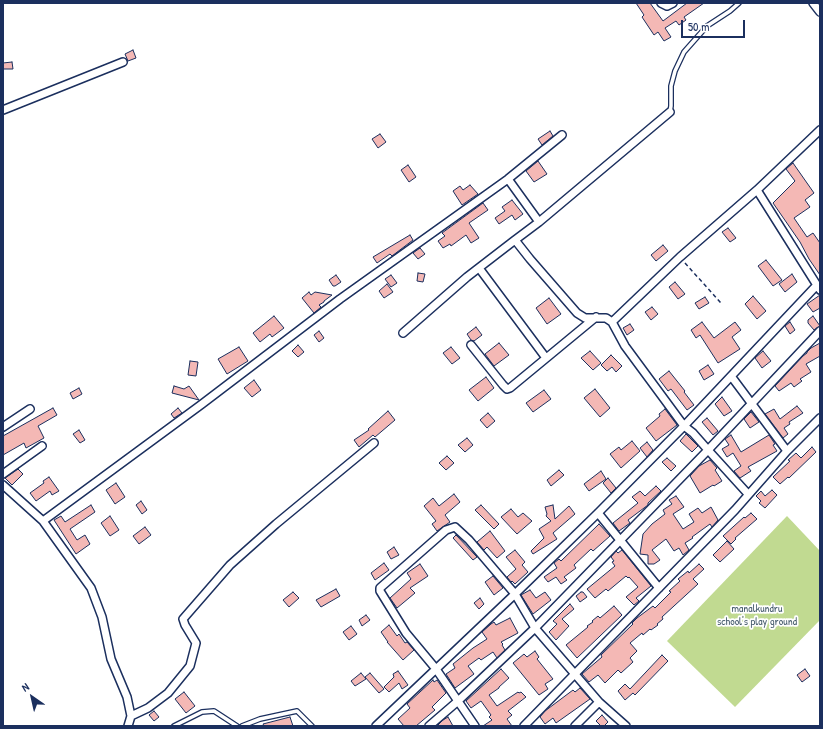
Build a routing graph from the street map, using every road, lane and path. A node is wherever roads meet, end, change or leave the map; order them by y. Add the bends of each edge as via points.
1 (661, 3) edge
2 (673, 3) edge
3 (739, 3) edge
4 (813, 3) edge
5 (820, 12) edge
6 (123, 62) dead end
7 (3, 110) edge
8 (670, 112) joint
9 (562, 135) dead end
10 (818, 135) edge
11 (508, 179) junction
12 (757, 190) junction
13 (539, 222) junction
14 (515, 240) junction
15 (680, 257) junction
16 (479, 268) junction
17 (818, 288) edge
18 (721, 303) dead end
19 (596, 317) junction
20 (612, 322) junction
21 (820, 331) edge
22 (404, 333) dead end
23 (471, 345) dead end
24 (546, 358) junction
25 (731, 376) junction
26 (752, 403) junction
27 (30, 409) dead end
28 (820, 418) edge
29 (684, 426) junction
30 (3, 427) edge
31 (374, 443) dead end
32 (42, 446) dead end
33 (708, 450) junction
34 (786, 451) junction
35 (3, 474) edge
36 (3, 486) edge
37 (748, 494) junction
38 (598, 513) junction
39 (42, 521) junction
40 (620, 541) junction
41 (659, 588) junction
42 (515, 594) junction
43 (536, 628) junction
44 (436, 669) junction
45 (576, 673) junction
46 (458, 702) junction
47 (599, 702) junction
48 (131, 716) junction
49 (128, 726) edge
50 (174, 726) edge
51 (237, 726) edge
52 (242, 726) edge
53 (312, 726) edge
54 (376, 726) edge
55 (429, 726) edge
56 (475, 726) edge
57 (524, 726) edge
58 (575, 726) edge
59 (626, 726) edge

1 - 2 street via 667,6
3 - 8 lane via 707,26 684,52 671,86
4 - 5 street
6 - 7 street
8 - 13 street
9 - 11 street
10 - 12 street
11 - 13 street
11 - 39 street via 340,299
12 - 15 street
12 - 17 street
13 - 14 street
14 - 16 street
14 - 19 street via 577,313 585,318
15 - 18 path
15 - 20 street
16 - 22 street
16 - 24 street
17 - 25 street
19 - 20 street via 606,318
19 - 24 street
20 - 29 street via 625,346
21 - 26 street
23 - 24 street via 507,389
25 - 26 street
25 - 29 street
26 - 33 street
26 - 34 street
27 - 30 street
28 - 34 street
29 - 33 street
29 - 38 street
31 - 48 street via 230,565 183,619 196,643 190,666 168,693 148,708
32 - 35 street
33 - 37 street
33 - 40 street
34 - 37 street
36 - 39 street
37 - 41 street
38 - 40 street
38 - 42 street
39 - 48 street via 91,588 102,617 111,659 127,698
40 - 41 street
40 - 43 street
41 - 45 street
42 - 43 street
42 - 44 street
42 - 44 street via 455,526 446,530 380,588 406,634
43 - 45 street
43 - 46 street
44 - 46 street
44 - 54 street
45 - 47 street
45 - 57 street
46 - 55 street
46 - 56 street
47 - 58 street
47 - 59 street
48 - 49 street
50 - 51 lane via 202,712 214,711
52 - 53 lane via 260,719 297,711

